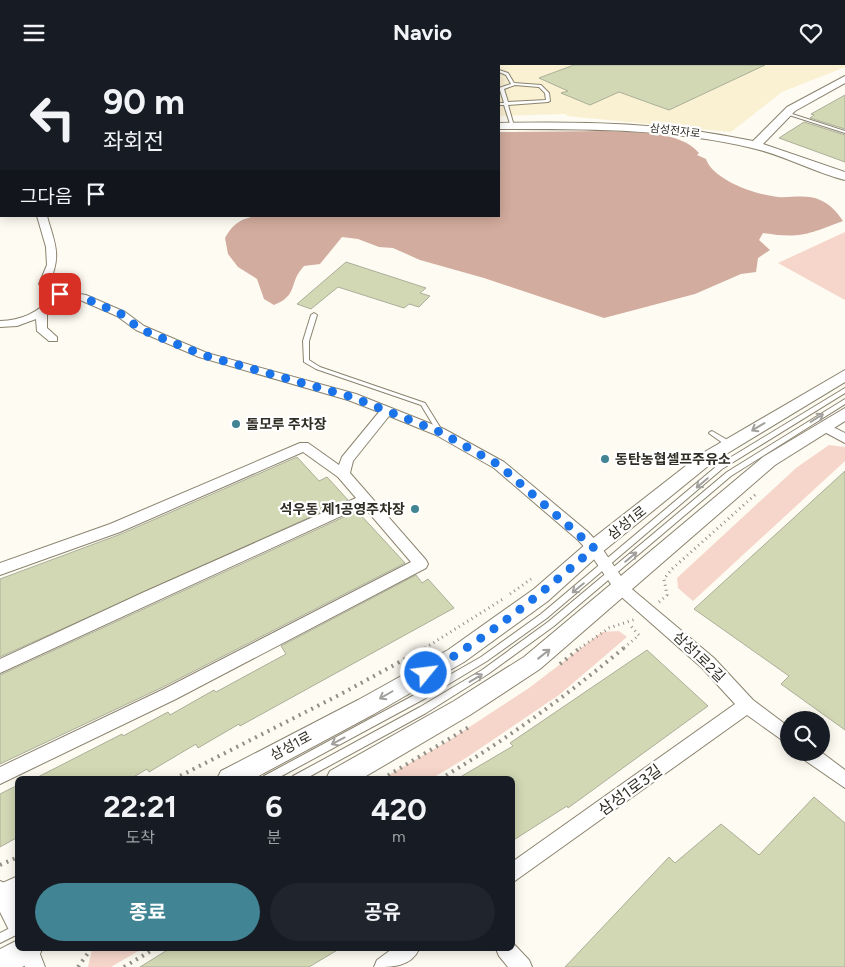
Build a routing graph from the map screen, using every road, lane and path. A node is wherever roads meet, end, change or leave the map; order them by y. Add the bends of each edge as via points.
1 (500, 71) edge
2 (845, 79) edge
3 (513, 84) junction
4 (501, 89) edge
5 (500, 104) edge
6 (506, 104) junction
7 (788, 113) junction
8 (500, 126) edge
9 (512, 126) junction
10 (845, 132) edge
11 (756, 145) junction
12 (845, 176) edge
13 (42, 217) edge
14 (60, 294) junction
15 (42, 312) junction
16 (314, 315) dead end
17 (0, 324) edge
18 (53, 339) dead end
19 (845, 375) edge
20 (845, 390) edge
21 (845, 401) edge
22 (386, 412) junction
23 (845, 413) edge
24 (823, 427) junction
25 (440, 432) junction
26 (712, 433) dead end
27 (845, 439) edge
28 (730, 444) junction
29 (343, 474) junction
30 (760, 491) dead end
31 (365, 499) junction
32 (594, 548) junction
33 (0, 569) edge
34 (613, 576) junction
35 (534, 577) dead end
36 (649, 610) junction
37 (0, 665) edge
38 (747, 705) junction
39 (780, 730) edge
40 (819, 761) edge
41 (0, 775) edge
42 (180, 776) edge
43 (235, 776) edge
44 (273, 776) edge
45 (302, 776) edge
46 (343, 776) edge
47 (445, 776) edge
48 (845, 781) edge
49 (15, 858) edge
50 (0, 865) edge
51 (515, 872) edge
52 (10, 909) edge
53 (0, 938) edge
54 (24, 951) edge
55 (29, 951) edge
56 (90, 951) edge
57 (151, 951) edge
58 (407, 951) edge
59 (508, 951) edge
60 (0, 964) edge
61 (35, 967) edge
62 (78, 967) edge
63 (124, 967) edge
64 (384, 967) edge
65 (522, 967) edge

1 - 3 lane via 507,74
2 - 7 street
3 - 4 lane
3 - 6 lane via 540,86 547,93 548,101
4 - 6 lane
5 - 6 lane
6 - 9 lane
7 - 10 lane
7 - 11 street
8 - 9 street, 삼성전자로
9 - 11 street, 삼성전자로 via 583,124 642,127 704,134
11 - 12 street, 삼성전자로
13 - 14 street via 52,247 52,265 44,284 53,293
14 - 15 street
14 - 22 street, 삼성1로2길 via 82,297 121,314 140,329 203,355 352,397
15 - 17 street via 23,321
15 - 18 street via 41,329
16 - 25 lane via 304,350 306,361 422,404
19 -> 28 street, 삼성1로
20 -> 34 lane via 720,467
34 -> 21 lane via 730,474
22 - 25 street, 삼성1로2길
22 - 29 street via 347,460
23 - 24 street
24 - 27 street
24 - 34 street via 769,461 751,479
25 - 32 street, 삼성1로2길 via 499,465
26 - 28 lane
28 - 32 street, 삼성1로 via 707,458
29 - 31 street
29 - 33 street via 304,446 114,528
30 - 36 path via 672,569 664,579 667,595
31 - 37 street
31 - 41 street via 422,564 170,694
32 - 34 street, 삼성1로2길
32 -> 43 street, 삼성1로 via 541,595 456,656
34 - 36 street, 삼성1로2길
34 -> 44 lane via 544,616 484,659
45 -> 34 lane via 485,672
46 -> 34 street via 491,691 532,663
35 - 42 path via 426,647
36 - 38 street, 삼성1로2길 via 708,663
36 - 47 path via 629,624 639,635 566,696
38 - 39 street, 삼성1로2길
38 - 51 street, 삼성1로3길
40 - 48 street
49 - 50 path
52 - 53 lane
54 - 60 street
55 - 61 street
56 - 62 path
57 - 63 path
58 - 64 street
59 - 65 street

